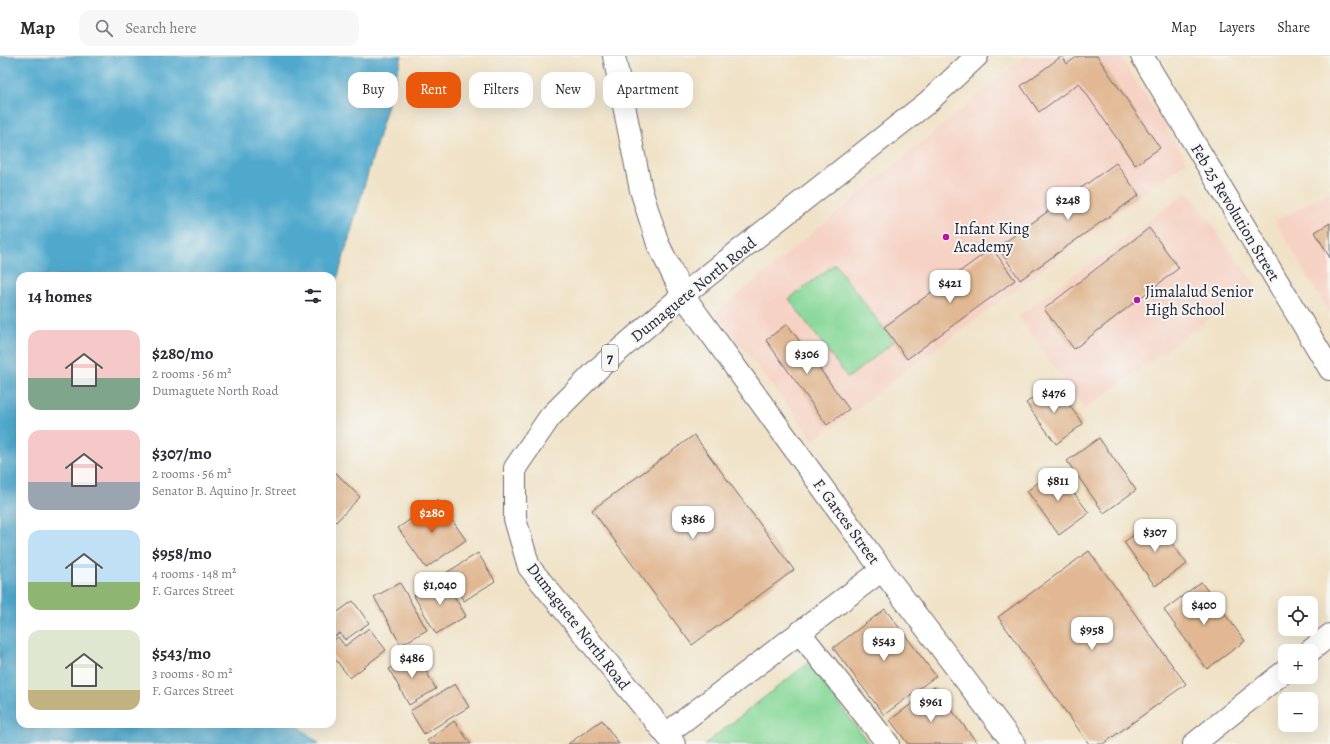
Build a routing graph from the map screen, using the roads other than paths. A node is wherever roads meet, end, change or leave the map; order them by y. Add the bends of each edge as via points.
1 (614, 56) edge
2 (977, 56) edge
3 (1142, 56) edge
4 (683, 296) junction
5 (1330, 369) edge
6 (882, 570) junction
7 (800, 632) junction
8 (1330, 635) edge
9 (1318, 645) edge
10 (1278, 677) edge
11 (670, 739) edge
12 (888, 744) edge
13 (1014, 744) edge
14 (1194, 744) edge

1 - 4 main road, F. Garces Street via 641,190 658,244
2 - 4 main road, Dumaguete North Road / 7 via 928,102
3 - 5 main road, Feb 25 Revolution Street
4 - 6 main road, F. Garces Street
4 - 11 main road, Dumaguete North Road / 7 via 600,367 550,417 515,468 514,519 529,567
6 - 7 main road
6 - 13 main road, F. Garces Street
7 - 11 main road
7 - 12 main road
8 - 9 main road
10 - 14 main road

